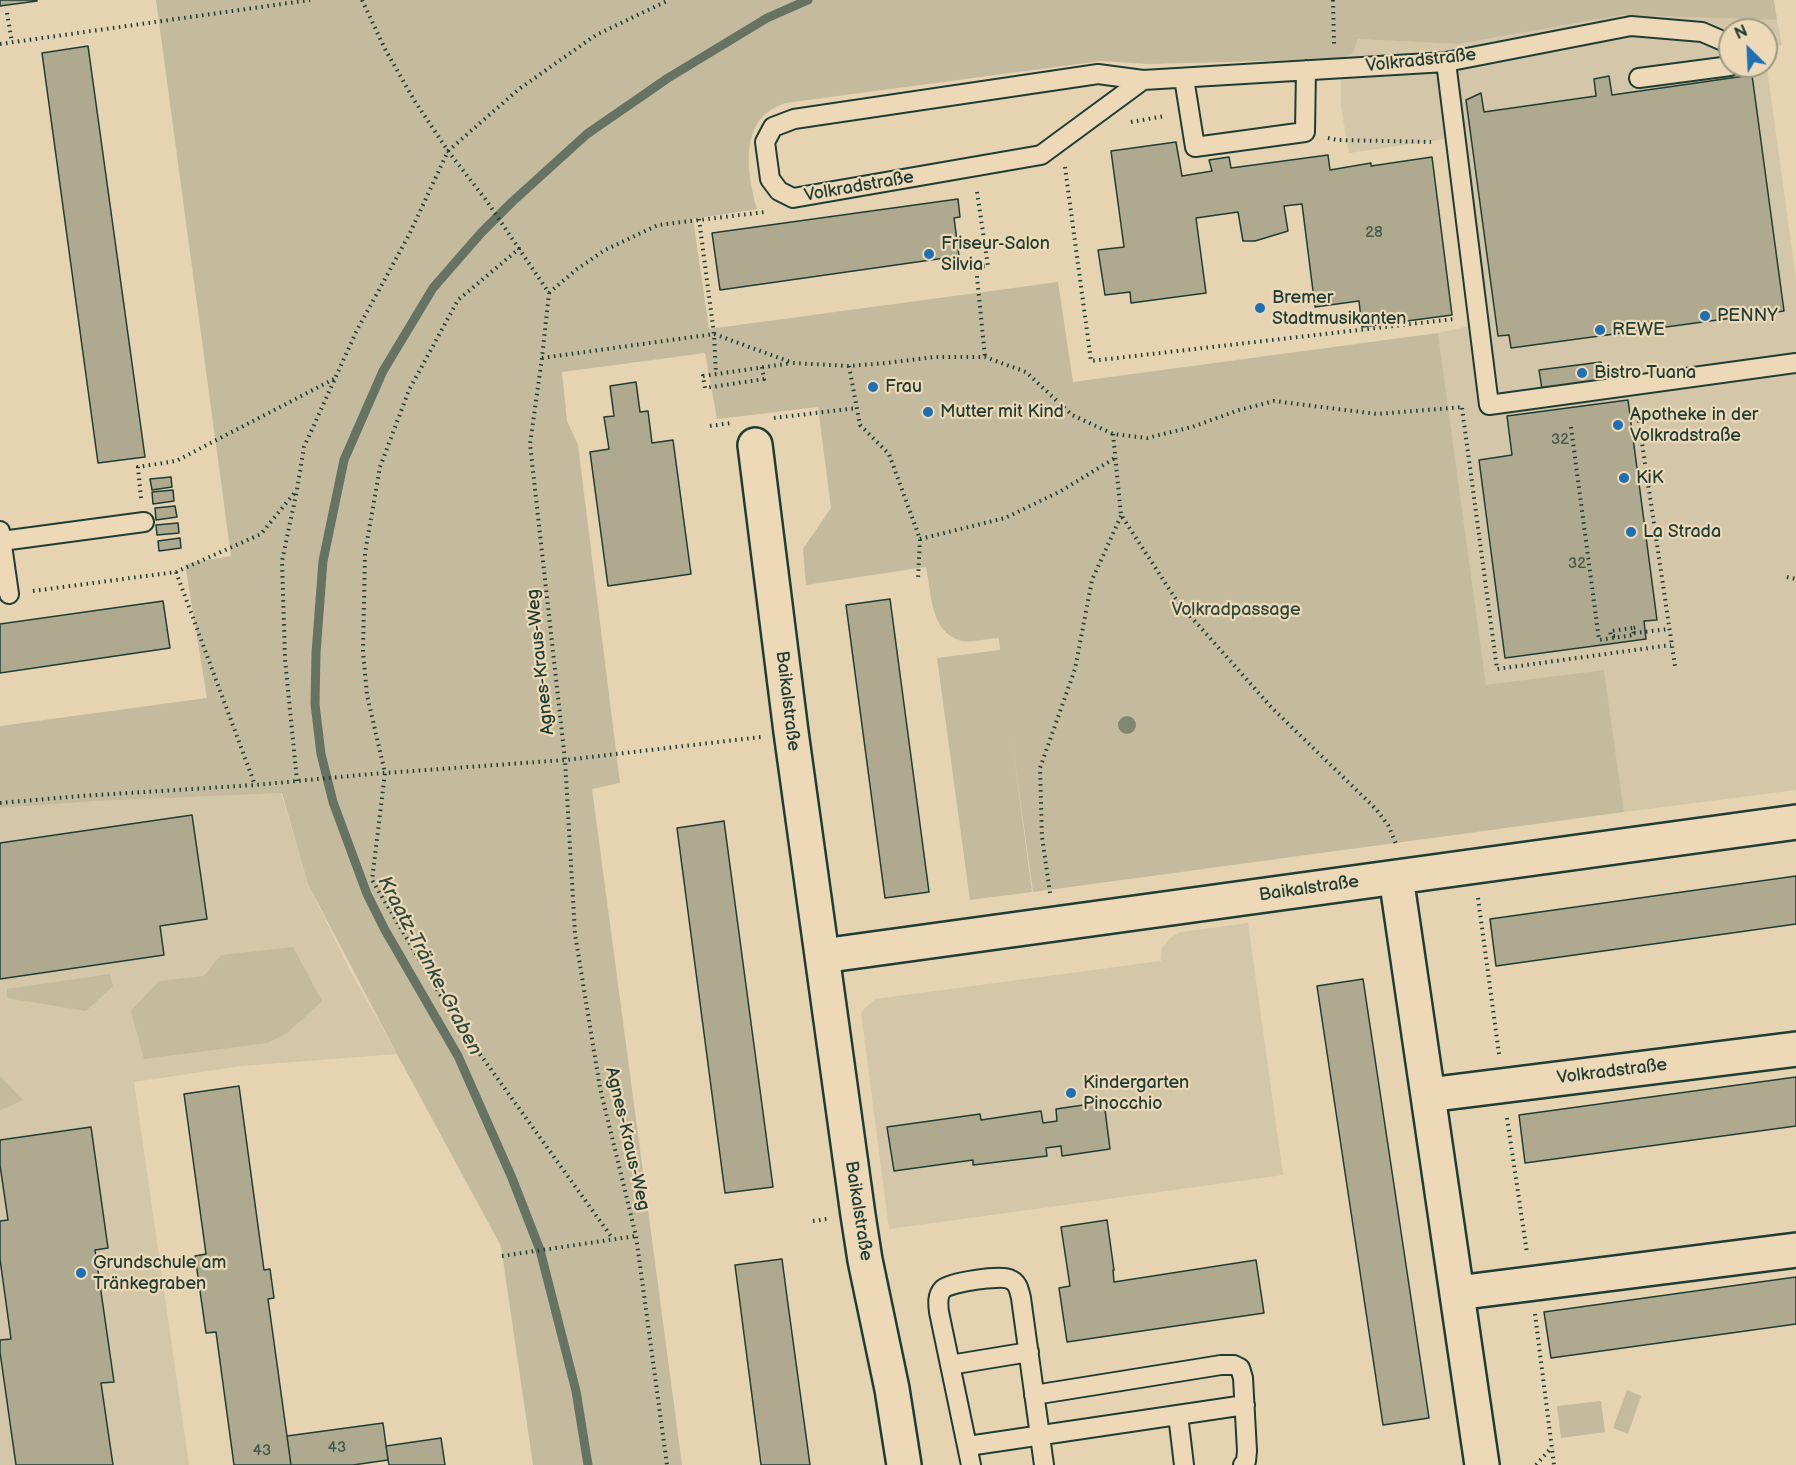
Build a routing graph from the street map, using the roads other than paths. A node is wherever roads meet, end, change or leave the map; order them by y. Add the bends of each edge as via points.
1 (1718, 39) edge
2 (1446, 62) junction
3 (1718, 68) edge
4 (1306, 70) junction
5 (1184, 78) junction
6 (1639, 78) dead end
7 (1143, 80) junction
8 (1796, 363) edge
9 (755, 445) dead end
10 (144, 522) road end
11 (1, 535) edge
12 (9, 594) road end
13 (1796, 822) edge
14 (1397, 863) junction
15 (822, 956) junction
16 (1796, 1049) edge
17 (1428, 1095) junction
18 (1796, 1250) edge
19 (1457, 1293) junction
20 (1029, 1352) junction
21 (950, 1365) junction
22 (1034, 1395) junction
23 (1245, 1405) junction
24 (1178, 1415) junction
25 (1040, 1436) junction
26 (968, 1446) junction
27 (903, 1465) edge
28 (971, 1465) edge
29 (1044, 1465) edge
30 (1184, 1465) edge
31 (1243, 1465) edge
32 (1482, 1465) edge

1 - 2 lane, Volkradstraße via 1702,32 1631,26
2 - 4 lane, Volkradstraße
2 - 8 lane via 1489,405
3 - 6 lane
4 - 5 lane, Volkradstraße
4 - 5 lane via 1305,132 1196,147
5 - 7 lane, Volkradstraße
7 - 7 lane, Volkradstraße via 1098,74 794,119 773,127 765,142 770,179 779,191 793,198 1041,155
9 - 15 street, Baikalstraße
10 - 11 lane
11 - 12 lane
13 - 14 street, Baikalstraße
14 - 15 street, Baikalstraße via 1055,924
14 - 17 street
15 - 27 street, Baikalstraße via 858,1215
16 - 17 street, Volkradstraße
17 - 19 street
18 - 19 street
19 - 32 street
20 - 21 lane
20 - 21 lane via 1018,1285 1000,1277 953,1284 938,1298
20 - 22 lane
21 - 26 lane
22 - 23 lane via 1234,1365 1240,1368 1243,1378
22 - 25 lane
23 - 24 lane
23 - 31 lane via 1247,1451
24 - 25 lane
24 - 30 lane
25 - 26 lane
25 - 29 lane
26 - 28 lane

